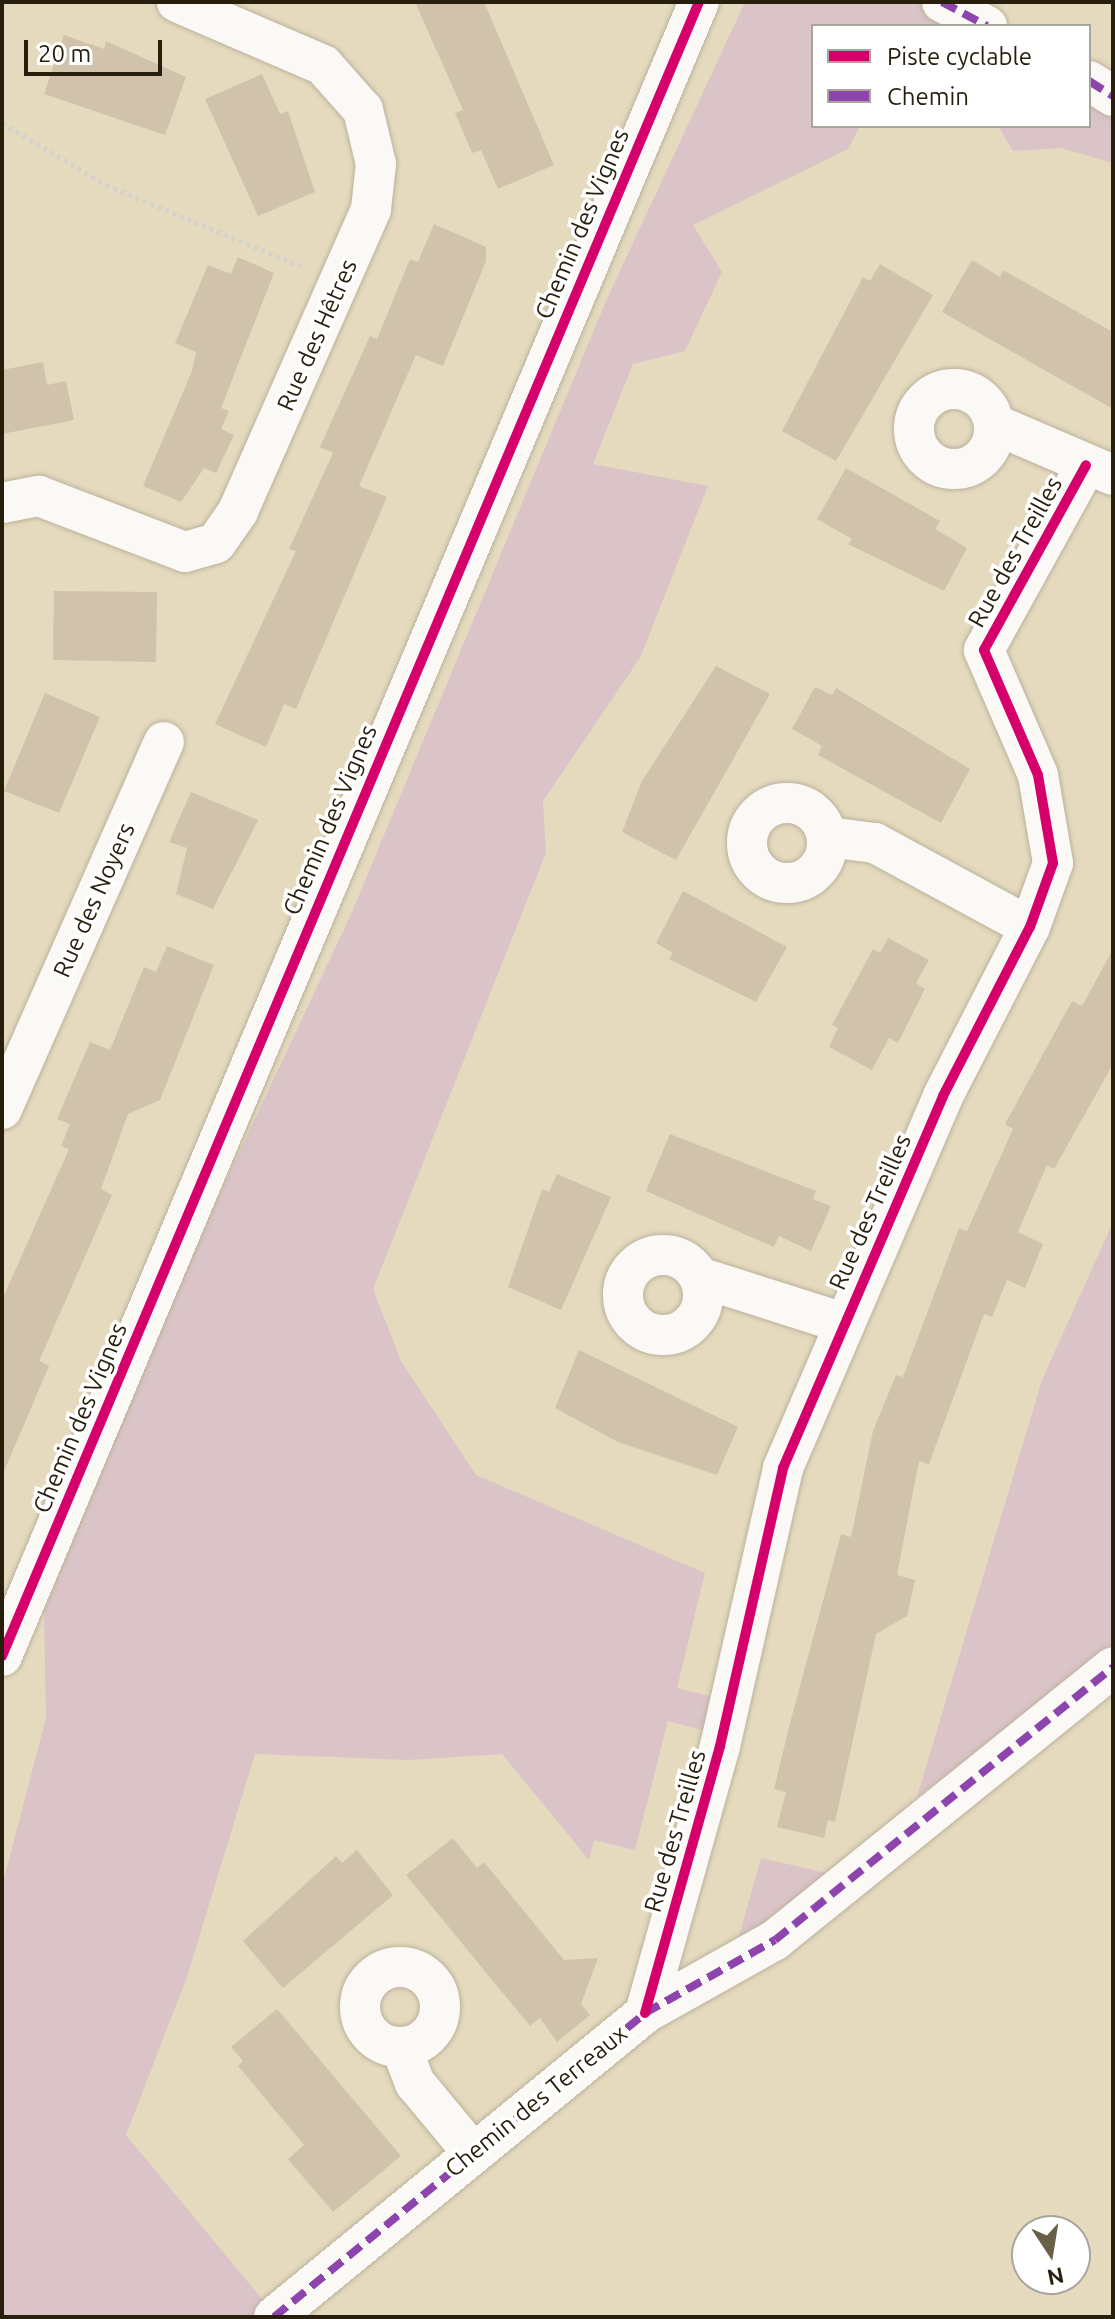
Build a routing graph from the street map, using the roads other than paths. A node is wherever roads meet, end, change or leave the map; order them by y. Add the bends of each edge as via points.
1 (177, 2) edge
2 (699, 2) edge
3 (942, 2) edge
4 (983, 24) edge
5 (1091, 82) edge
6 (1113, 96) edge
7 (994, 424) dead end
8 (1099, 470) edge
9 (2, 503) edge
10 (164, 742) dead end
11 (828, 837) dead end
12 (1030, 927) junction
13 (13, 1055) edge
14 (2, 1109) edge
15 (699, 1277) dead end
16 (843, 1323) junction
17 (2, 1656) edge
18 (1113, 1667) edge
19 (645, 2013) junction
20 (401, 2047) dead end
21 (473, 2153) junction
22 (274, 2317) edge

1 - 9 street, Rue des Hêtres via 323,65 363,110 376,164 371,209 343,283 238,511 216,543 185,552 39,496
2 - 17 street, Chemin des Vignes
3 - 4 street
5 - 6 street
7 - 8 street, Rue des Treilles via 1022,430
8 - 12 street, Rue des Treilles via 984,650 1038,775 1053,863
10 - 13 street, Rue des Noyers
11 - 12 street via 875,843
12 - 16 street, Rue des Treilles via 943,1096
13 - 14 street, Rue des Noyers
15 - 16 street, Rue des Treilles
16 - 19 street, Rue des Treilles via 783,1468 720,1746
18 - 19 street, Chemin des Terreaux via 775,1940
19 - 21 street, Chemin des Terreaux
20 - 21 street via 415,2083
21 - 22 street, Chemin des Terreaux

